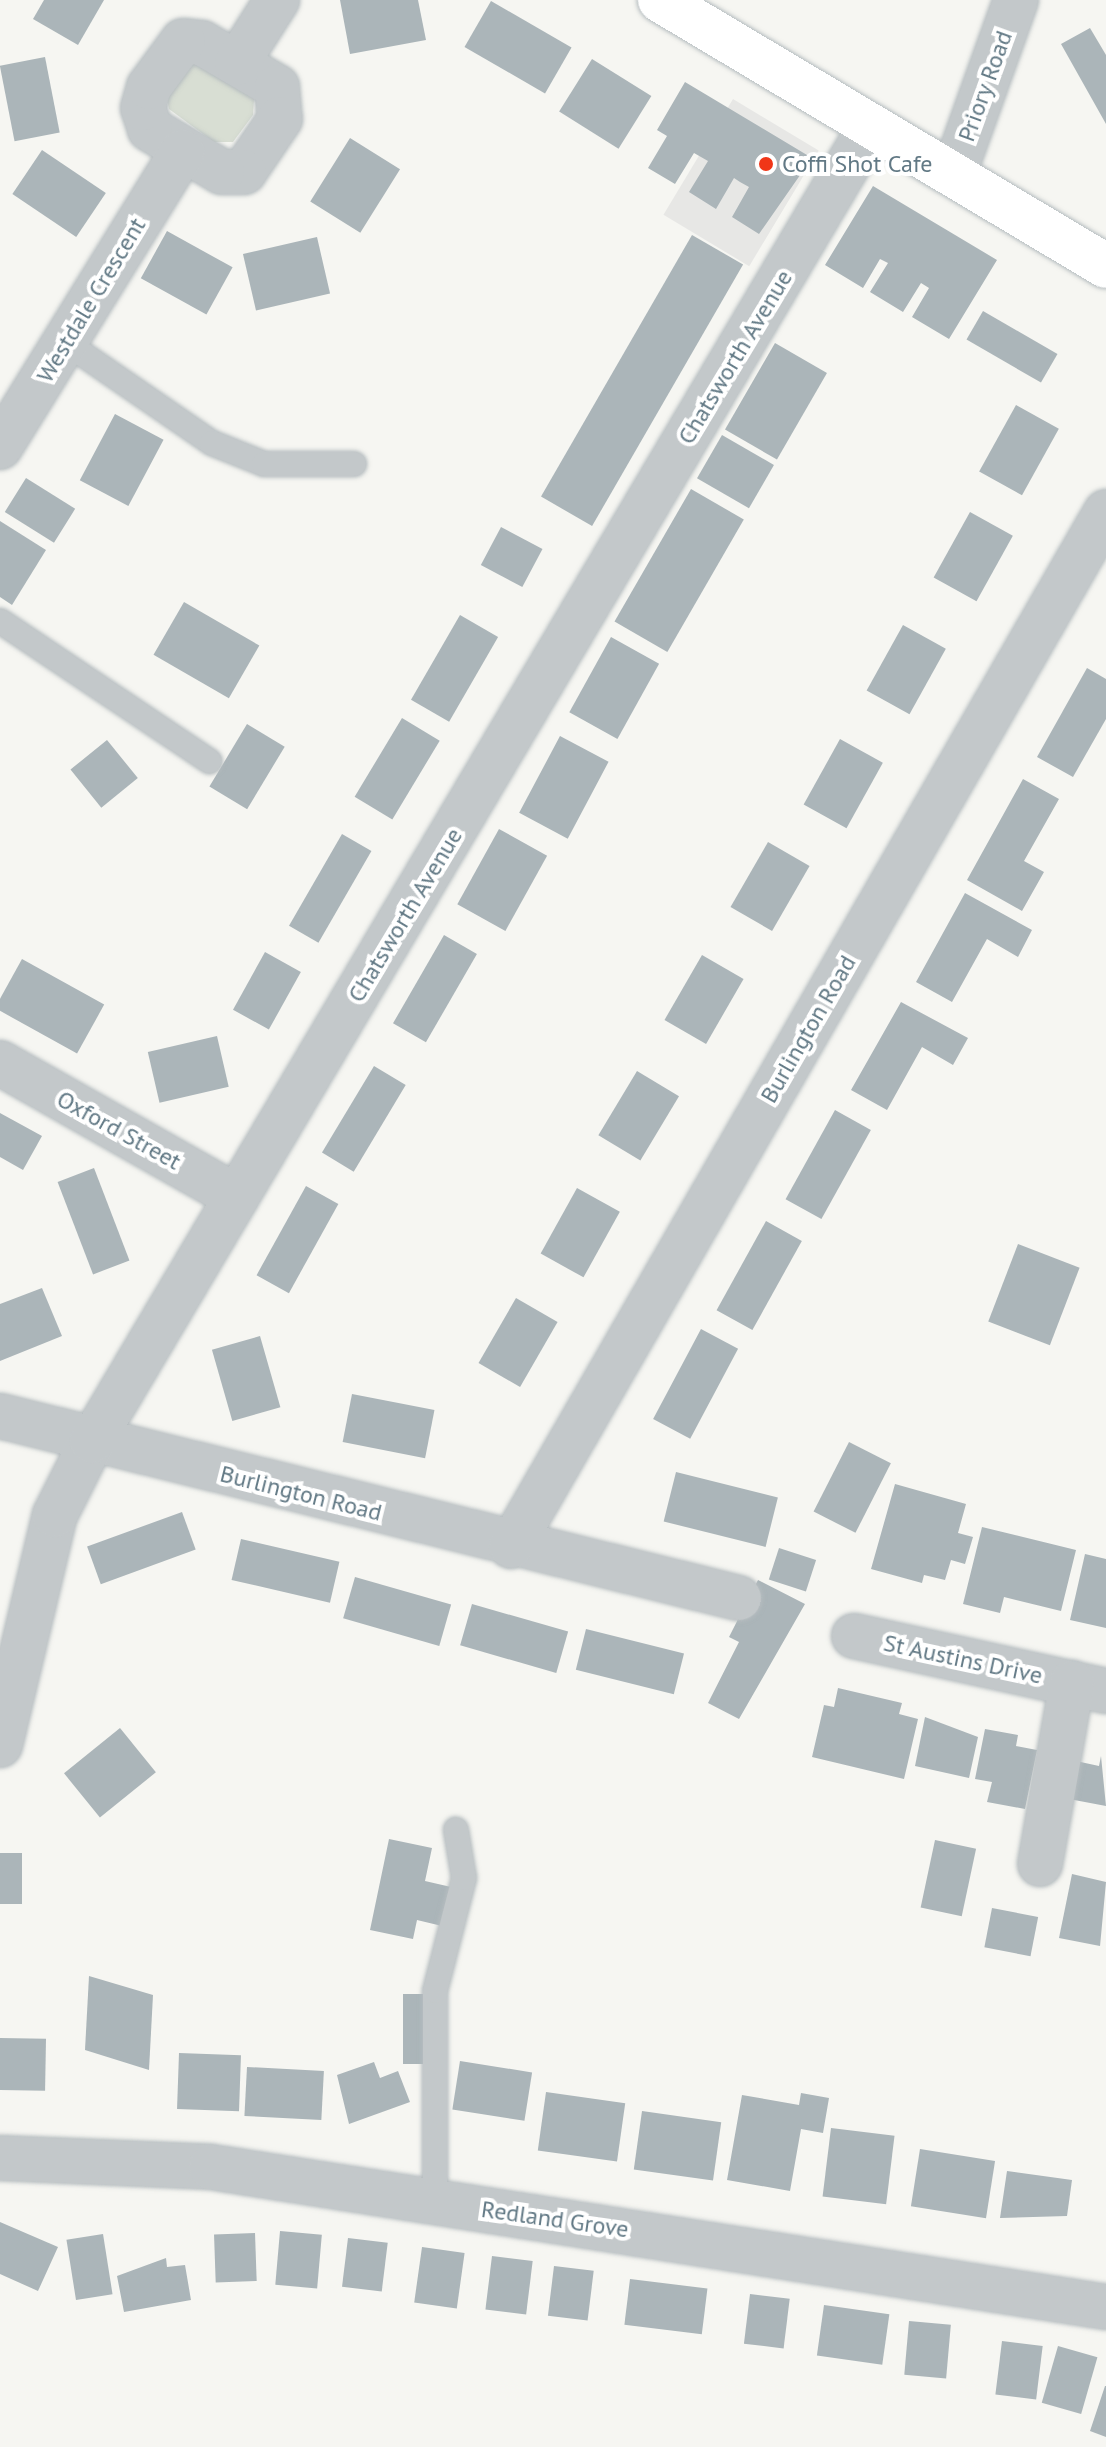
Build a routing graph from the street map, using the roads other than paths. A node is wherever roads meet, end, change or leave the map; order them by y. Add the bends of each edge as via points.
1 (277, 0) edge
2 (660, 0) edge
3 (1016, 0) edge
4 (237, 63) junction
5 (871, 126) junction
6 (182, 152) junction
7 (954, 173) junction
8 (1106, 266) edge
9 (65, 342) junction
10 (4, 433) edge
11 (354, 464) dead end
12 (1106, 512) edge
13 (0, 621) edge
14 (209, 761) dead end
15 (0, 1063) edge
16 (237, 1197) junction
17 (0, 1416) edge
18 (92, 1441) junction
19 (511, 1546) junction
20 (739, 1598) dead end
21 (854, 1636) dead end
22 (1089, 1687) edge
23 (2, 1738) edge
24 (456, 1830) dead end
25 (1040, 1864) dead end
26 (0, 2158) edge
27 (435, 2201) junction
28 (1106, 2307) edge

1 - 4 street
2 - 5 street
3 - 7 street, Priory Road
4 - 6 street via 202,43 183,41 169,52 143,108 150,129
4 - 6 street via 277,87 284,105 256,160 244,172 222,172
5 - 7 street
5 - 16 street, Chatsworth Avenue
6 - 9 street, Westdale Crescent
7 - 8 street
9 - 10 street, Westdale Crescent
9 - 11 lane via 212,443 264,464
12 - 19 street, Burlington Road
13 - 14 lane
15 - 16 street, Oxford Street
16 - 18 street, Chatsworth Avenue
17 - 18 street, Burlington Road
18 - 19 street, Burlington Road
18 - 23 street, Chatsworth Avenue via 55,1515
19 - 20 street, Burlington Road
21 - 22 street, St Austins Drive
22 - 25 street, St Austins Drive
24 - 27 lane via 464,1878 435,1991
26 - 27 street, Redland Grove via 211,2167
27 - 28 street, Redland Grove

